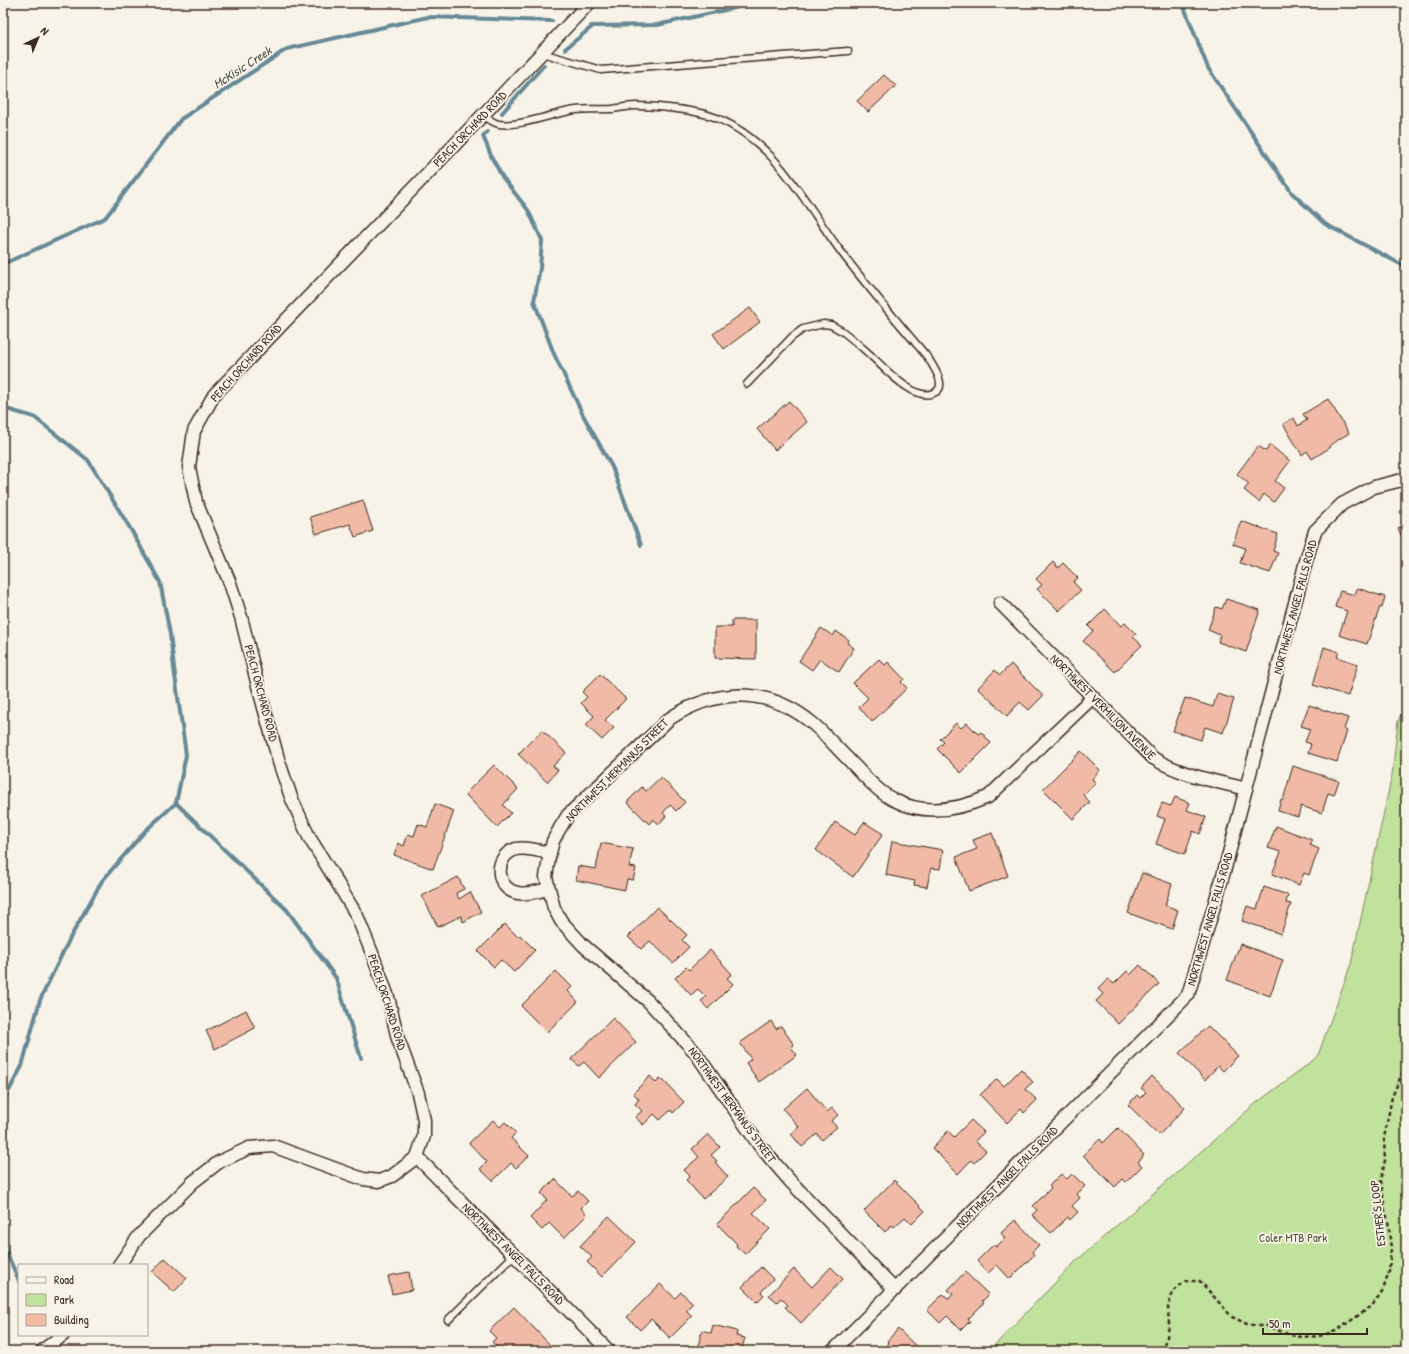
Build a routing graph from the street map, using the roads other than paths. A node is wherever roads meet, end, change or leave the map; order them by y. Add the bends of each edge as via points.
1 (589, 3) edge
2 (848, 51) dead end
3 (542, 53) junction
4 (483, 115) junction
5 (747, 384) dead end
6 (1406, 479) edge
7 (1000, 603) dead end
8 (1092, 698) junction
9 (1246, 789) junction
10 (550, 853) junction
11 (548, 889) junction
12 (416, 1157) junction
13 (514, 1255) junction
14 (120, 1264) edge
15 (895, 1290) junction
16 (448, 1320) dead end
17 (62, 1336) edge
18 (604, 1349) edge
19 (42, 1351) edge
20 (834, 1351) edge

1 - 3 street, PEACH ORCHARD ROAD
2 - 3 lane via 601,70
3 - 4 street, PEACH ORCHARD ROAD
4 - 5 lane via 498,124 520,123 577,110 649,106 700,114 731,125 760,145 786,172 839,248 929,359 940,384 939,390 926,395 909,389 842,331 823,324 803,330 792,337
4 - 12 street, PEACH ORCHARD ROAD via 214,395 194,432 189,467 196,502 230,583 241,617 277,755 291,797 309,837 357,916 388,996 398,1039 418,1093 424,1120 424,1136
6 - 9 street, NORTHWEST ANGEL FALLS ROAD via 1374,487 1342,504 1316,531
7 - 8 street, NORTHWEST VERMILION AVENUE
8 - 9 street, NORTHWEST VERMILION AVENUE via 1153,758 1164,765
8 - 10 street, NORTHWEST HERMANUS STREET via 988,797 948,810 925,809 894,800 881,792 813,723 793,709 757,697 736,695 710,698 684,708 669,719 568,814 553,841
9 - 15 street, NORTHWEST ANGEL FALLS ROAD via 1188,996
10 - 11 street, NORTHWEST HERMANUS STREET via 546,877
10 - 11 street via 517,849 504,857 499,867 502,883 518,894
11 - 15 street, NORTHWEST HERMANUS STREET via 561,921 582,945 648,1001 695,1052 759,1145 790,1181
12 - 13 street, NORTHWEST ANGEL FALLS ROAD
12 - 14 street via 392,1176 379,1181 356,1176 273,1146 249,1148 219,1162 193,1182 139,1236
13 - 16 lane
13 - 18 street, NORTHWEST ANGEL FALLS ROAD
15 - 20 street, NORTHWEST ANGEL FALLS ROAD
17 - 19 street

